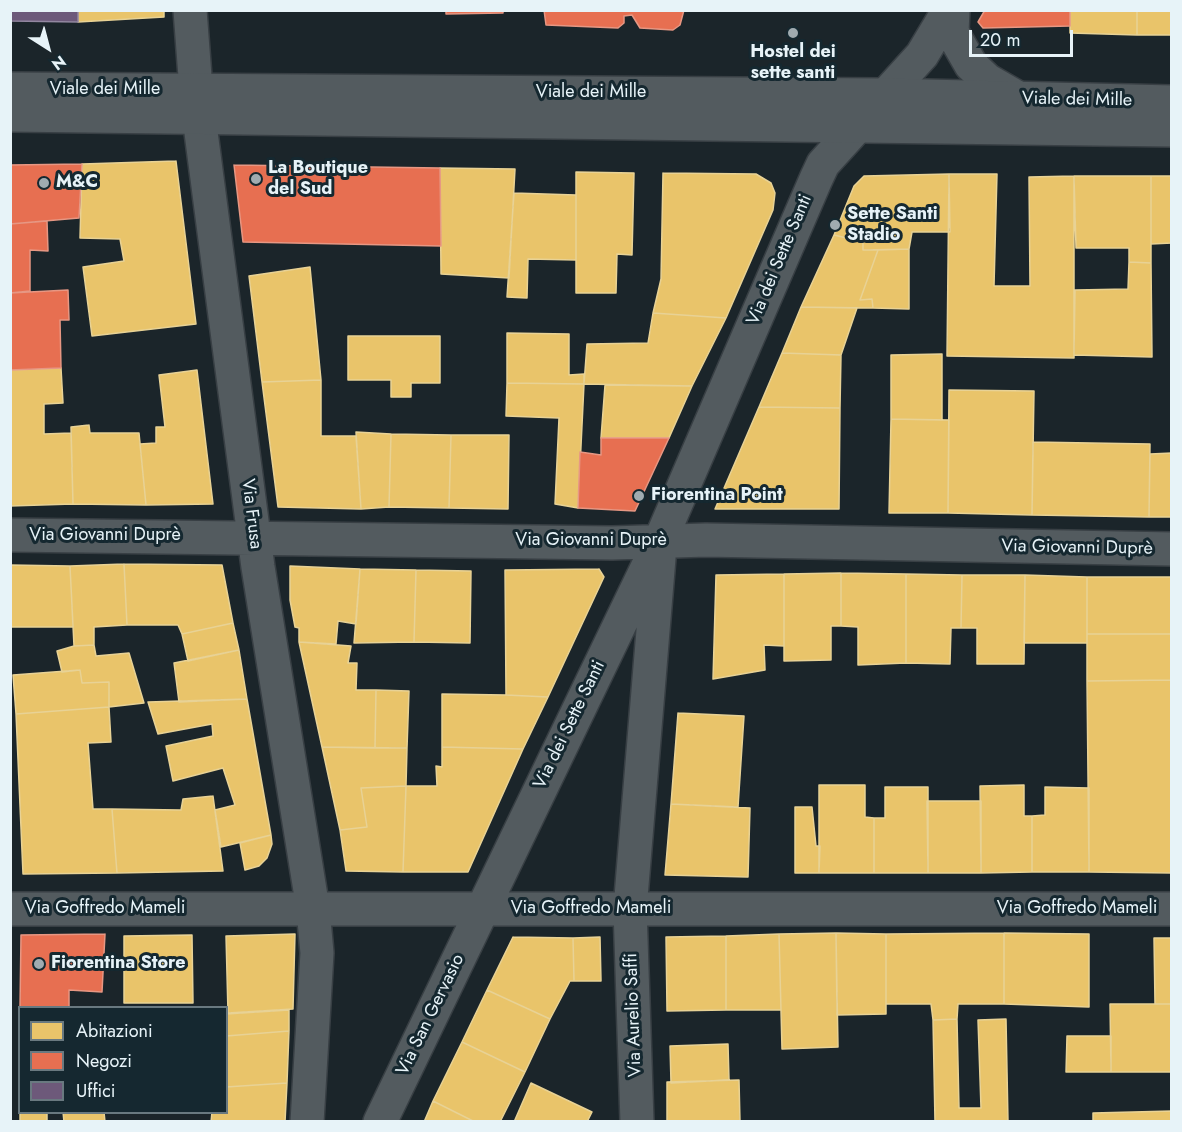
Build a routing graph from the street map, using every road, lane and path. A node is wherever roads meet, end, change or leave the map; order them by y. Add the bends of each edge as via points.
1 (190, 10) edge
2 (951, 10) edge
3 (10, 89) edge
4 (886, 95) junction
5 (1020, 99) junction
6 (1172, 102) edge
7 (197, 104) junction
8 (10, 115) edge
9 (858, 125) junction
10 (1172, 130) edge
11 (10, 535) edge
12 (254, 538) junction
13 (660, 541) junction
14 (1172, 549) edge
15 (10, 909) edge
16 (313, 909) junction
17 (630, 909) junction
18 (1172, 909) edge
19 (483, 910) junction
20 (307, 1122) edge
21 (380, 1122) edge
22 (636, 1122) edge

1 - 7 street, Via Frusa
2 - 4 street, Via dei Sette Santi via 922,55
2 - 5 street, Via dei Sette Santi via 952,32 971,65 987,80
3 - 7 street, Viale dei Mille
4 - 5 street, Viale dei Mille
4 - 7 street, Viale dei Mille
4 - 9 street, Via dei Sette Santi
5 - 6 street, Viale dei Mille
7 - 8 street, Viale dei Mille
7 - 9 street, Viale dei Mille
7 - 12 street, Via Frusa
9 - 10 street, Viale dei Mille
9 - 13 street, Via dei Sette Santi via 816,179
11 - 12 street, Via Giovanni Duprè
12 - 13 street, Via Giovanni Duprè
12 - 16 street, Via Frusa
13 - 14 street, Via Giovanni Duprè
13 - 17 street, Via dei Sette Santi
13 - 19 street, Via dei Sette Santi
15 - 16 street, Via Goffredo Mameli
16 - 19 street, Via Goffredo Mameli
16 - 20 street via 317,953
17 - 18 street, Via Goffredo Mameli
17 - 19 street, Via Goffredo Mameli
17 - 22 street, Via Aurelio Saffi
19 - 21 street, Via San Gervasio

